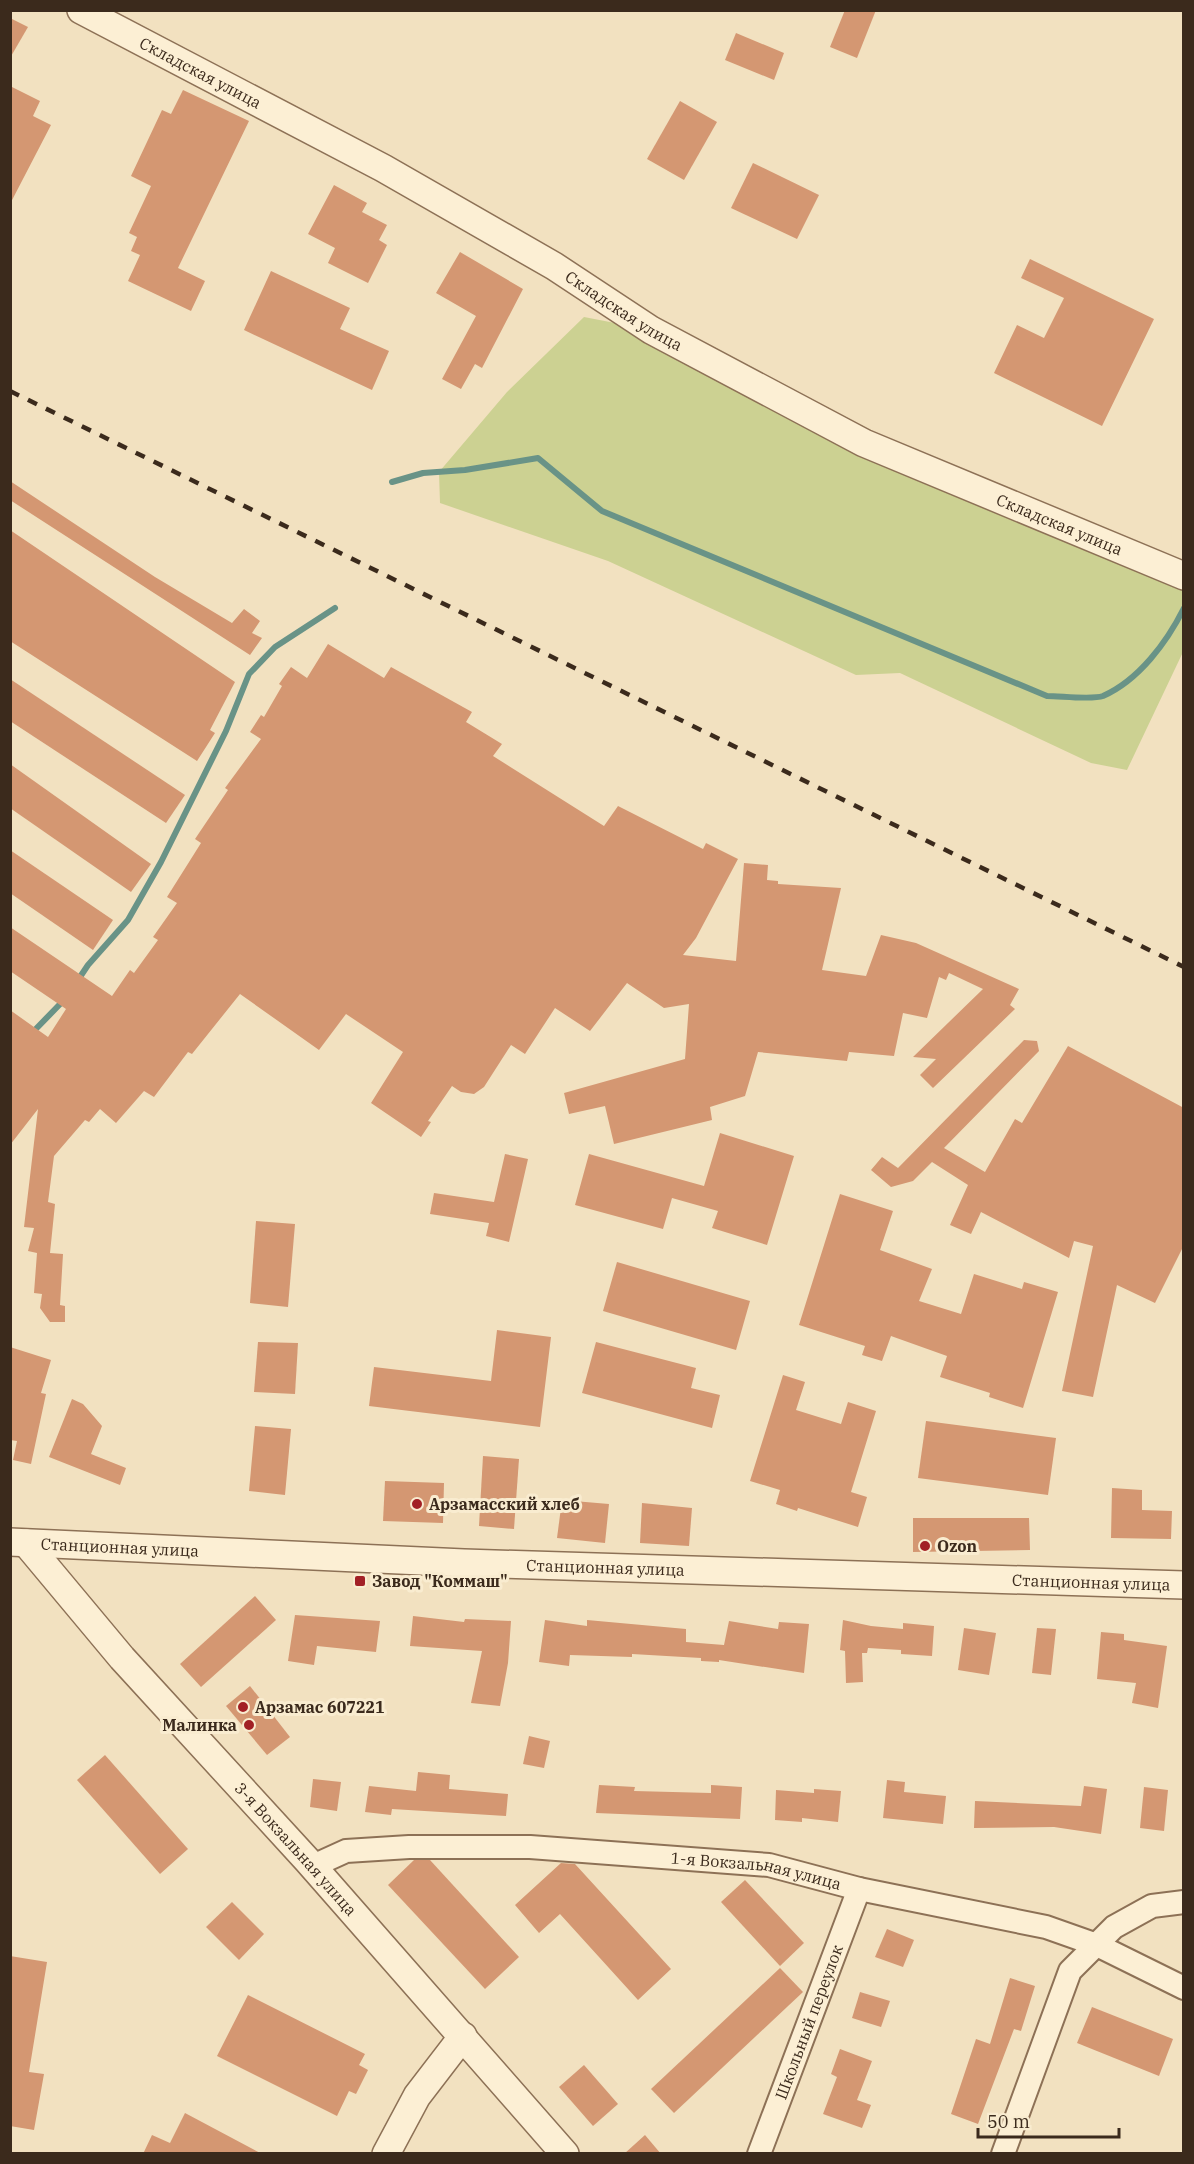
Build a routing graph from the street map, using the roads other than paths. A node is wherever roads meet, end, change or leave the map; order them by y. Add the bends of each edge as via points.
1 (81, 10) edge
2 (1184, 576) edge
3 (18, 1543) edge
4 (1184, 1585) edge
5 (312, 1866) junction
6 (859, 1889) junction
7 (1184, 1902) edge
8 (1097, 1945) junction
9 (1184, 1988) edge
10 (464, 2036) junction
11 (386, 2154) edge
12 (565, 2154) edge
13 (759, 2154) edge
14 (1003, 2154) edge

1 - 2 street, Складская улица via 383,168 554,266 651,330 864,443
3 - 4 street, Станционная улица via 464,1563
3 - 5 street, 3-я Вокзальная улица
5 - 6 street, 1-я Вокзальная улица via 346,1851 530,1847 769,1865
5 - 10 street, 3-я Вокзальная улица
6 - 8 street, 1-я Вокзальная улица via 1046,1927
6 - 13 street, Школьный переулок
7 - 8 street via 1152,1906 1114,1927
8 - 9 street, 1-я Вокзальная улица
8 - 14 street via 1070,1971
10 - 11 street via 417,2096
10 - 12 street, 3-я Вокзальная улица

